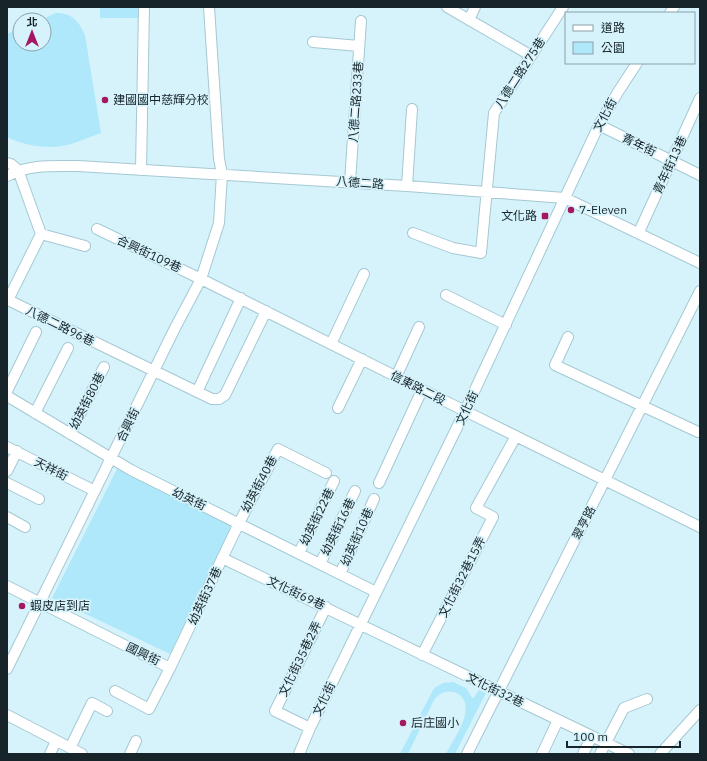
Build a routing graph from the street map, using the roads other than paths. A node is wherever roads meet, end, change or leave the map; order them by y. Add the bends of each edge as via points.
1 (144, 7) edge
2 (209, 7) edge
3 (447, 7) edge
4 (475, 7) edge
5 (563, 7) edge
6 (469, 20) junction
7 (361, 21) dead end
8 (313, 42) dead end
9 (360, 46) junction
10 (530, 56) junction
11 (636, 64) edge
12 (700, 98) edge
13 (412, 109) dead end
14 (698, 109) edge
15 (600, 125) junction
16 (672, 161) junction
17 (7, 163) edge
18 (18, 170) junction
19 (142, 170) junction
20 (222, 174) junction
21 (700, 175) edge
22 (7, 176) edge
23 (350, 182) junction
24 (407, 186) junction
25 (486, 192) junction
26 (565, 198) junction
27 (97, 229) dead end
28 (639, 232) junction
29 (413, 233) dead end
30 (41, 234) junction
31 (85, 246) dead end
32 (700, 263) edge
33 (364, 274) dead end
34 (201, 279) junction
35 (700, 291) edge
36 (446, 295) dead end
37 (241, 298) junction
38 (266, 311) junction
39 (506, 325) junction
40 (419, 327) dead end
41 (36, 332) dead end
42 (568, 337) dead end
43 (332, 344) junction
44 (68, 348) dead end
45 (362, 359) junction
46 (104, 367) dead end
47 (154, 372) junction
48 (396, 377) junction
49 (422, 390) junction
50 (7, 391) edge
51 (196, 392) junction
52 (7, 396) edge
53 (641, 406) junction
54 (338, 408) dead end
55 (465, 412) junction
56 (35, 413) junction
57 (698, 432) dead end
58 (70, 434) junction
59 (516, 436) junction
60 (7, 446) edge
61 (17, 451) junction
62 (111, 459) junction
63 (7, 471) edge
64 (326, 473) dead end
65 (606, 479) junction
66 (334, 480) dead end
67 (379, 482) dead end
68 (7, 483) edge
69 (96, 491) junction
70 (355, 491) dead end
71 (39, 499) dead end
72 (374, 499) dead end
73 (7, 518) edge
74 (239, 523) junction
75 (25, 527) dead end
76 (700, 527) edge
77 (299, 553) junction
78 (226, 560) junction
79 (320, 564) junction
80 (340, 574) junction
81 (7, 586) edge
82 (376, 592) junction
83 (40, 603) junction
84 (326, 607) junction
85 (362, 623) junction
86 (422, 654) junction
87 (170, 668) junction
88 (7, 669) edge
89 (115, 691) dead end
90 (499, 692) junction
91 (646, 699) dead end
92 (700, 710) edge
93 (107, 711) dead end
94 (7, 715) edge
95 (558, 720) junction
96 (310, 728) junction
97 (592, 736) junction
98 (56, 741) junction
99 (136, 741) dead end
100 (606, 743) junction
101 (70, 748) junction
102 (50, 754) edge
103 (82, 754) edge
104 (130, 754) edge
105 (298, 754) edge
106 (466, 754) edge
107 (542, 754) edge
108 (583, 754) edge
109 (600, 754) edge
110 (629, 754) edge
111 (660, 754) edge

1 - 19 street
2 - 20 street, 合興街
3 - 6 street
4 - 6 street
5 - 10 street, 八德二路275巷
6 - 10 street
7 - 9 street, 八德二路233巷
8 - 9 street
9 - 23 street, 八德二路233巷
10 - 25 street, 八德二路275巷 via 494,114
11 - 15 street, 文化街
12 - 14 street, 青年街13巷
13 - 24 street
14 - 16 street, 青年街13巷
15 - 16 street, 青年街
15 - 26 street, 文化街
16 - 21 street, 青年街
16 - 28 street, 青年街13巷
17 - 18 street
18 - 19 street, 八德二路 via 46,166
18 - 22 street, 八德二路
18 - 30 street
19 - 20 street, 八德二路
20 - 23 street, 八德二路
20 - 34 street, 合興街 via 219,224
23 - 24 street, 八德二路
24 - 25 street, 八德二路
25 - 26 street, 八德二路
25 - 29 street, 八德二路275巷 via 481,253 453,248
26 - 28 street, 八德二路
26 - 39 street, 文化街
27 - 34 street, 合興街109巷
28 - 32 street, 八德二路
30 - 31 street
30 - 47 street, 八德二路96巷 via 8,300
33 - 43 street
34 - 37 street, 信東路二段
34 - 47 street, 合興街
35 - 53 street, 翠亨路
36 - 39 street
37 - 38 street, 信東路二段
37 - 51 street
38 - 43 street, 信東路二段
38 - 51 street via 225,395 219,400
39 - 55 street, 文化街
40 - 48 street
41 - 50 street
42 - 53 street via 555,365
43 - 45 street, 信東路二段
44 - 56 street
45 - 48 street, 信東路二段
45 - 54 street
46 - 58 street, 幼英街80巷
47 - 51 street
47 - 62 street, 合興街
48 - 49 street, 信東路二段
49 - 55 street, 信東路二段
49 - 67 street
52 - 56 street, 幼英街
53 - 57 street
53 - 65 street, 翠亨路
55 - 59 street, 信東路二段
55 - 82 street, 文化街
56 - 58 street, 幼英街
58 - 62 street, 幼英街
59 - 65 street, 信東路二段
59 - 86 street, 文化街32巷15弄 via 476,508 493,517
60 - 61 street, 天祥街
61 - 63 street
61 - 69 street, 天祥街
62 - 69 street, 合興街
62 - 74 street, 幼英街
64 - 74 street, 幼英街40巷 via 278,449
65 - 76 street, 信東路二段
65 - 90 street, 翠亨路
66 - 77 street, 幼英街22巷
68 - 71 street
69 - 83 street, 合興街
70 - 79 street, 幼英街16巷
72 - 80 street, 幼英街10巷
73 - 75 street
74 - 77 street, 幼英街
74 - 78 street, 幼英街37巷
77 - 79 street, 幼英街
78 - 84 street, 文化街69巷
78 - 87 street, 幼英街37巷
79 - 80 street, 幼英街
80 - 82 street, 幼英街
81 - 83 street, 國興街
82 - 85 street, 文化街
83 - 87 street, 國興街
83 - 88 street, 合興街
84 - 85 street, 文化街69巷
84 - 96 street, 文化街35巷2弄 via 275,711
85 - 86 street, 文化街32巷
85 - 96 street, 文化街
86 - 90 street, 文化街32巷
87 - 89 street, 國興街 via 149,709
90 - 95 street, 文化街32巷
90 - 106 street, 翠亨路
91 - 100 street via 624,708
92 - 111 street
93 - 101 street via 92,703
94 - 98 street
95 - 97 street, 文化街32巷
95 - 107 street
96 - 105 street, 文化街
97 - 100 street, 文化街32巷
97 - 108 street
98 - 101 street
98 - 102 street
99 - 104 street
100 - 109 street
100 - 110 street, 文化街32巷
101 - 103 street

